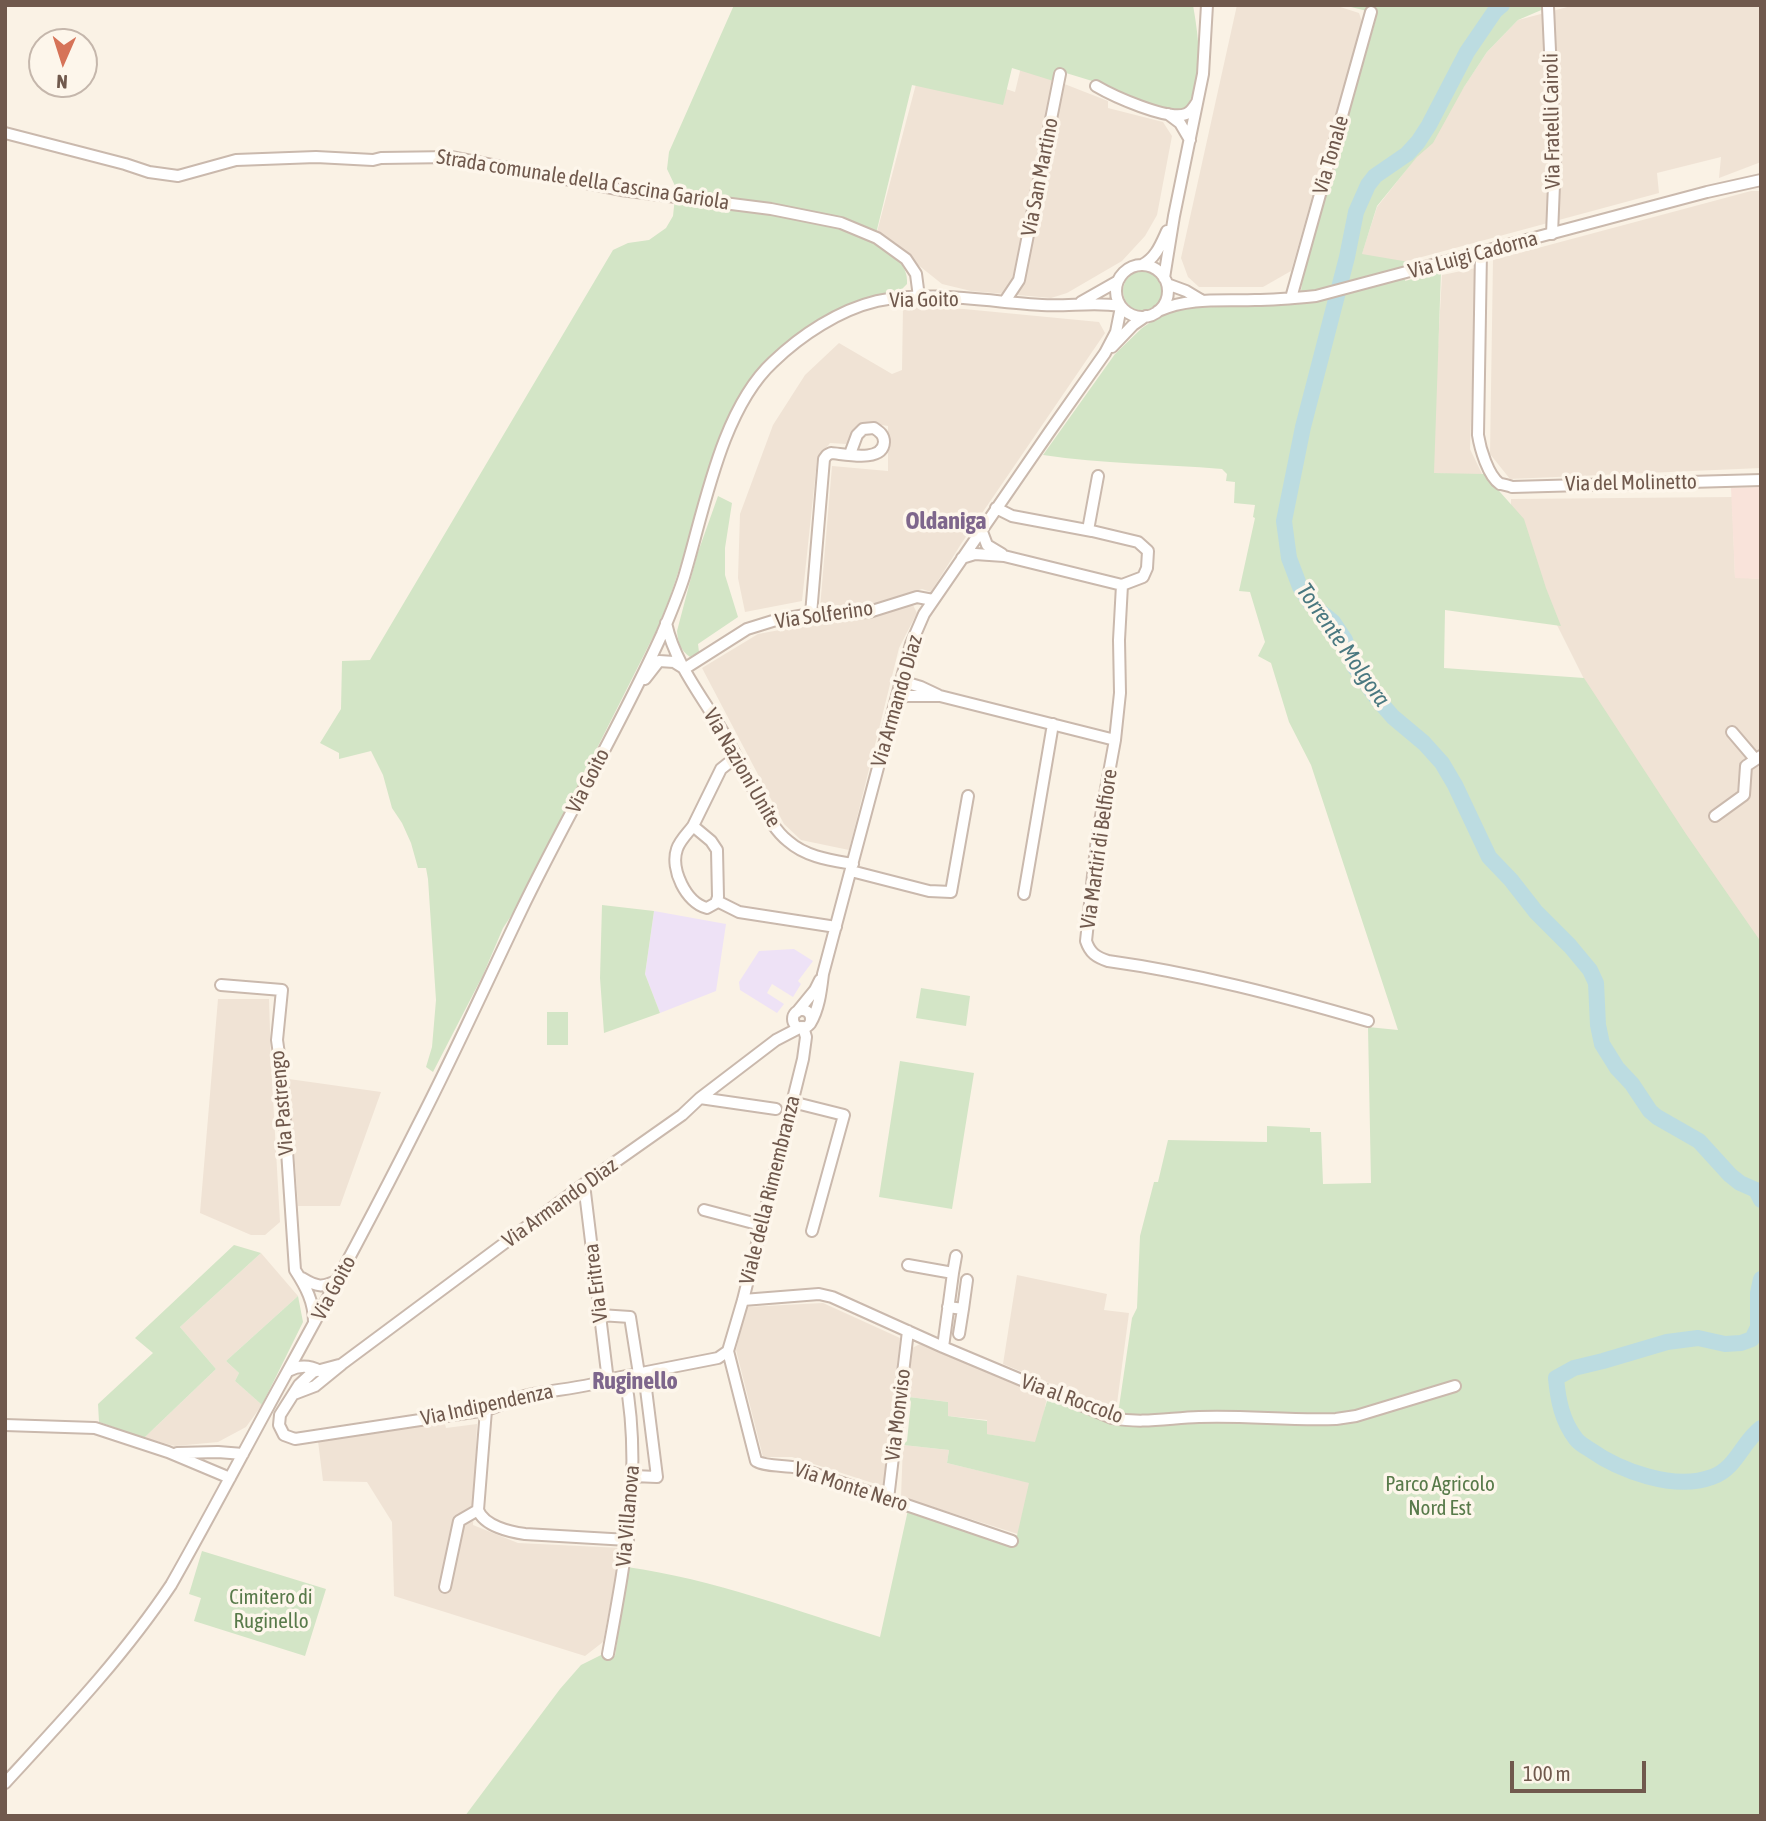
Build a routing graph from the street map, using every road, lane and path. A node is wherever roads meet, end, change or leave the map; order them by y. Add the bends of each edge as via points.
1 (1202, 5) edge
2 (1208, 5) edge
3 (1548, 7) dead end
4 (1371, 12) dead end
5 (1206, 29) junction
6 (1060, 74) dead end
7 (1096, 86) dead end
8 (1198, 102) junction
9 (1168, 114) junction
10 (5, 133) edge
11 (1190, 140) junction
12 (1761, 178) edge
13 (1174, 216) junction
14 (1552, 234) junction
15 (1481, 252) junction
16 (1142, 265) junction
17 (1019, 280) junction
18 (1118, 281) junction
19 (1165, 281) junction
20 (919, 297) junction
21 (1291, 298) junction
22 (1200, 300) junction
23 (1005, 301) junction
24 (1030, 304) junction
25 (1077, 304) junction
26 (1121, 306) junction
27 (1158, 311) junction
28 (1146, 316) junction
29 (1105, 354) junction
30 (850, 454) dead end
31 (1098, 476) dead end
32 (1761, 480) edge
33 (996, 508) junction
34 (981, 529) junction
35 (1088, 530) junction
36 (1004, 556) junction
37 (962, 558) junction
38 (1122, 585) junction
39 (933, 600) junction
40 (811, 614) junction
41 (666, 623) junction
42 (684, 669) junction
43 (901, 681) junction
44 (635, 689) junction
45 (940, 696) junction
46 (895, 702) junction
47 (1053, 724) junction
48 (1732, 732) dead end
49 (1115, 740) junction
50 (736, 757) junction
51 (1758, 758) edge
52 (968, 796) dead end
53 (1714, 816) dead end
54 (693, 826) junction
55 (852, 867) junction
56 (1024, 894) dead end
57 (717, 901) junction
58 (836, 927) junction
59 (823, 974) junction
60 (220, 985) dead end
61 (795, 1014) junction
62 (1367, 1021) dead end
63 (804, 1026) junction
64 (776, 1040) junction
65 (701, 1098) junction
66 (792, 1102) junction
67 (776, 1109) dead end
68 (584, 1184) junction
69 (704, 1210) dead end
70 (761, 1225) junction
71 (812, 1231) dead end
72 (956, 1256) dead end
73 (908, 1265) dead end
74 (953, 1273) junction
75 (299, 1276) junction
76 (339, 1280) junction
77 (968, 1280) dead end
78 (743, 1300) junction
79 (948, 1307) junction
80 (963, 1309) junction
81 (600, 1315) junction
82 (314, 1325) junction
83 (908, 1331) junction
84 (959, 1334) dead end
85 (303, 1344) junction
86 (943, 1347) junction
87 (728, 1352) junction
88 (288, 1371) junction
89 (318, 1371) junction
90 (641, 1374) junction
91 (625, 1377) junction
92 (608, 1381) junction
93 (281, 1384) junction
94 (1455, 1386) dead end
95 (294, 1394) junction
96 (486, 1410) junction
97 (5, 1424) edge
98 (167, 1452) junction
99 (218, 1452) junction
100 (243, 1454) junction
101 (209, 1469) junction
102 (633, 1476) junction
103 (230, 1478) junction
104 (888, 1499) junction
105 (478, 1510) junction
106 (628, 1540) junction
107 (1012, 1541) dead end
108 (445, 1587) dead end
109 (608, 1654) dead end
110 (5, 1783) edge

1 - 5 street
2 - 5 street
3 - 14 street, Via Fratelli Cairoli via 1555,160
4 - 21 street, Via Tonale
5 - 8 street
6 - 17 street, Via San Martino
7 - 9 street via 1119,99
8 - 9 street via 1185,114
8 - 11 street
9 - 11 street
10 - 20 street, Strada comunale della Cascina Gariola via 178,176 236,160 453,157 621,190 813,216 860,230 894,249 916,274
11 - 13 street
12 - 14 street, Via Luigi Cadorna
13 - 16 street via 1155,254
13 - 19 street
14 - 15 street, Via Luigi Cadorna
15 - 21 street, Via Luigi Cadorna via 1330,293
15 - 32 street, Via del Molinetto via 1479,445 1501,484
16 - 18 street via 1127,269
16 - 19 street via 1154,268
17 - 23 street, Via San Martino
17 - 24 street
18 - 25 street, Via Goito
18 - 26 street via 1116,294
19 - 22 street, Via Luigi Cadorna
19 - 27 street via 1167,298
20 - 23 street, Via Goito
20 - 41 street, Via Goito via 878,301 831,320 769,365 736,415
21 - 22 street, Via Luigi Cadorna
22 - 27 street, Via Luigi Cadorna
23 - 24 street, Via Goito
24 - 25 street, Via Goito
25 - 26 street, Via Goito
26 - 28 street via 1131,315
26 - 29 street, Via Armando Diaz
27 - 28 street
28 - 29 street, Via Armando Diaz
29 - 33 street, Via Armando Diaz
30 - 40 street via 831,453 824,459
31 - 35 street
33 - 34 street, Via Armando Diaz
33 - 35 street via 1012,516
34 - 36 street via 987,545
34 - 37 street, Via Armando Diaz
35 - 38 street via 1138,542 1148,551 1143,577
36 - 37 street
36 - 38 street
37 - 39 street, Via Armando Diaz
38 - 49 street, Via Martiri di Belfiore
39 - 40 street, Via Solferino via 917,597 869,612
39 - 43 street, Via Armando Diaz via 911,645
40 - 42 street, Via Solferino via 747,629
41 - 42 street, Via Nazioni Unite
41 - 44 street, Via Goito
42 - 44 street via 674,662 659,661
42 - 50 street, Via Nazioni Unite
43 - 45 street
43 - 46 street, Via Armando Diaz
44 - 76 street, Via Goito
45 - 46 street via 905,696
45 - 47 street
46 - 55 street, Via Armando Diaz
47 - 49 street
47 - 56 street
48 - 51 street
49 - 62 street, Via Martiri di Belfiore via 1094,867 1088,950 1108,961 1218,982
50 - 54 street via 721,769
50 - 55 street, Via Nazioni Unite via 765,812 786,840 808,854
51 - 53 street via 1746,766 1744,795
52 - 55 street, Via Nazioni Unite via 951,891 929,891
54 - 57 street via 717,850
54 - 57 street via 677,850 679,878 700,906 710,907
55 - 58 street, Via Armando Diaz
57 - 58 street via 739,912
58 - 59 street, Via Armando Diaz
59 - 61 street, Via Armando Diaz
59 - 63 street, Via Armando Diaz via 814,1016
60 - 75 street, Via Pastrengo via 282,990 277,1040
61 - 63 street via 794,1022
61 - 64 street, Via Armando Diaz
63 - 64 street, Via Armando Diaz
63 - 66 street, Viale della Rimembranza via 806,1041
64 - 65 street, Via Armando Diaz
65 - 67 street
65 - 68 street, Via Armando Diaz
66 - 70 street, Viale della Rimembranza
66 - 71 street via 844,1115
68 - 81 street, Via Eritrea
68 - 89 street, Via Armando Diaz via 342,1364
69 - 70 street
70 - 78 street, Viale della Rimembranza
72 - 74 street
73 - 74 street
74 - 79 street
75 - 76 street via 319,1286
75 - 82 street, Via Pastrengo via 310,1296
76 - 82 street, Via Goito
77 - 80 street
78 - 83 street, Via al Roccolo via 819,1294 850,1303
78 - 87 street, Viale della Rimembranza
79 - 80 street
79 - 86 street
80 - 84 street
81 - 90 street via 630,1317
81 - 92 street, Via Eritrea
82 - 85 street, Via Goito
83 - 86 street, Via al Roccolo
83 - 104 street, Via Monviso
85 - 88 street, Via Goito
85 - 89 street via 306,1359
86 - 94 street, Via al Roccolo via 1112,1418 1142,1422 1199,1417 1336,1419
87 - 90 street, Via Indipendenza
87 - 104 street, Via Monte Nero via 756,1461 799,1468
88 - 89 street, Via Armando Diaz via 299,1367
88 - 93 street, Via Goito
89 - 95 street, Via Indipendenza via 304,1379
90 - 91 street, Via Indipendenza
90 - 102 street via 657,1477
91 - 92 street, Via Indipendenza
91 - 102 street, Via Villanova
92 - 96 street, Via Indipendenza via 526,1395
93 - 95 street
93 - 100 street, Via Goito
95 - 96 street, Via Indipendenza via 278,1422 281,1432 292,1439
96 - 105 street
97 - 98 street via 95,1429
98 - 99 street
98 - 101 street
99 - 100 street
99 - 101 street
100 - 103 street, Via Goito
101 - 103 street
102 - 106 street, Via Villanova
103 - 110 street, Via Goito via 152,1614
104 - 107 street, Via Monte Nero
105 - 106 street via 485,1521 516,1532
105 - 108 street via 459,1521
106 - 109 street, Via Villanova

